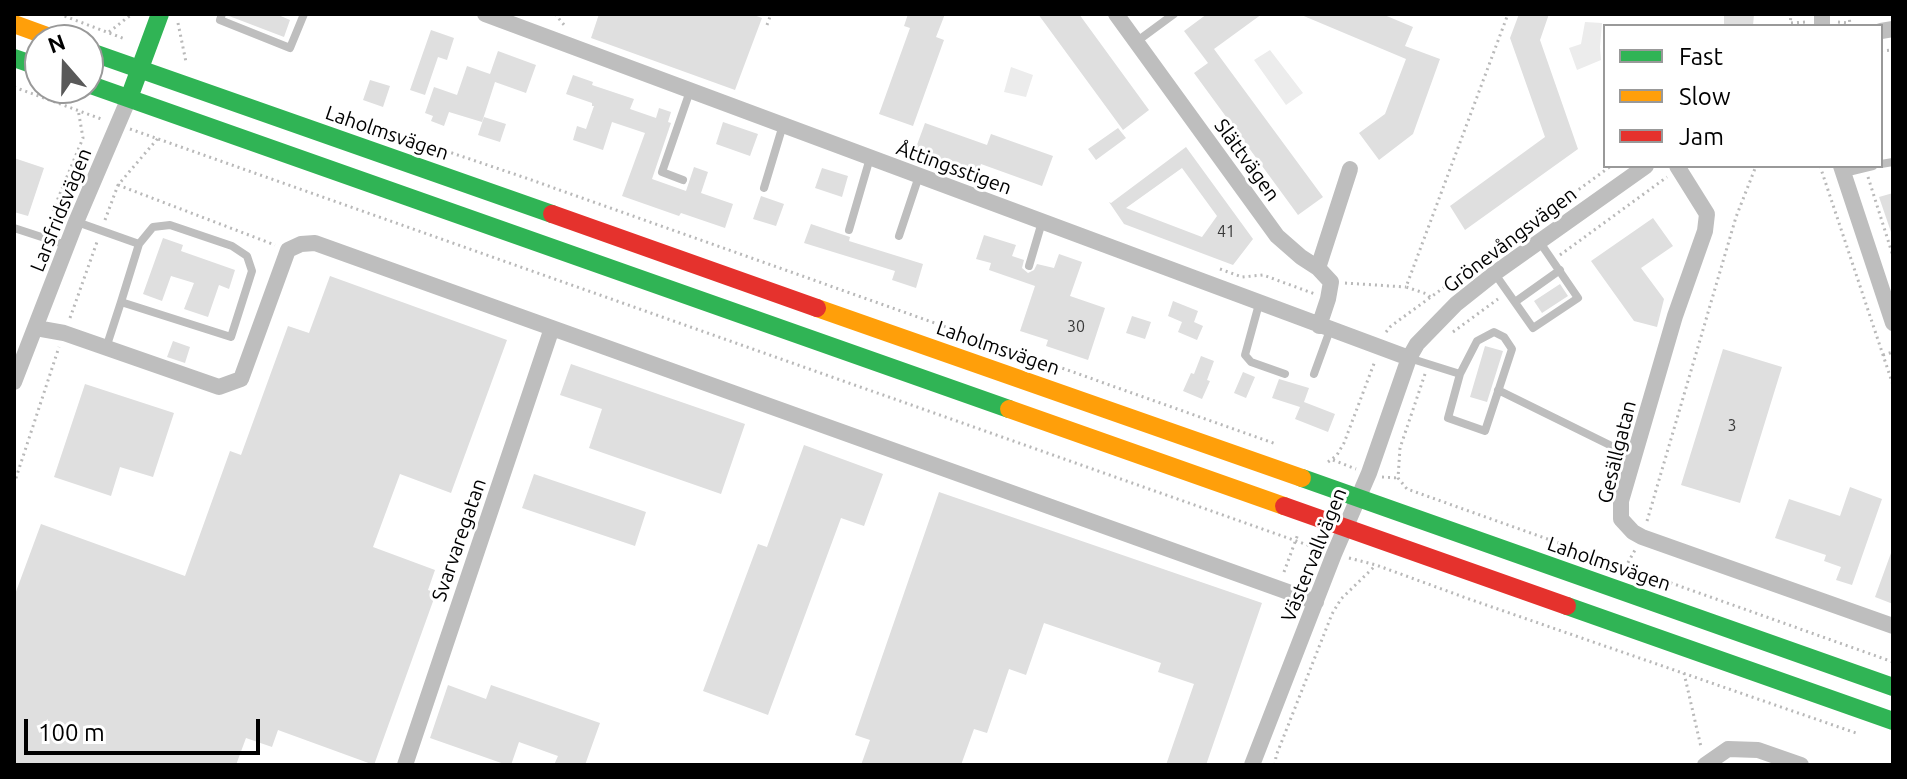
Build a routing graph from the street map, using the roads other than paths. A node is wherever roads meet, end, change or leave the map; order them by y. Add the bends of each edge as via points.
1 (160, 14) edge
2 (222, 14) edge
3 (304, 14) edge
4 (485, 14) edge
5 (1116, 14) edge
6 (1174, 14) edge
7 (1136, 42) junction
8 (104, 57) edge
9 (140, 69) junction
10 (690, 91) junction
11 (104, 95) edge
12 (129, 98) junction
13 (783, 125) junction
14 (870, 158) junction
15 (1643, 168) edge
16 (1678, 168) edge
17 (1350, 169) dead end
18 (1842, 170) edge
19 (919, 176) junction
20 (683, 180) dead end
21 (764, 188) dead end
22 (76, 222) junction
23 (1042, 222) junction
24 (14, 228) edge
25 (849, 230) dead end
26 (899, 236) dead end
27 (1539, 241) junction
28 (139, 244) junction
29 (67, 245) junction
30 (1029, 266) dead end
31 (1318, 268) junction
32 (1560, 270) junction
33 (1495, 273) junction
34 (121, 302) junction
35 (1515, 302) junction
36 (1259, 304) junction
37 (1893, 323) edge
38 (36, 328) junction
39 (552, 328) junction
40 (1324, 328) junction
41 (106, 348) junction
42 (1409, 358) junction
43 (1285, 374) dead end
44 (1314, 374) dead end
45 (1460, 374) junction
46 (14, 382) edge
47 (1498, 390) junction
48 (1634, 457) junction
49 (1359, 497) junction
50 (1346, 528) junction
51 (1316, 602) junction
52 (1893, 626) edge
53 (1893, 687) edge
54 (1893, 721) edge
55 (405, 765) edge
56 (1252, 765) edge
57 (1705, 765) edge
58 (1801, 765) edge

1 - 9 main road
2 - 3 lane via 220,20 290,48
4 - 10 street, Åttingsstigen
5 - 7 street, Slättvägen
6 - 7 lane
7 - 31 street, Slättvägen via 1277,236
8 - 9 main road, Laholmsvägen
9 - 12 main road
9 - 49 main road, Laholmsvägen
10 - 13 street, Åttingsstigen
10 - 20 lane via 662,172
11 - 12 main road
12 - 22 street, Larsfridsvägen
12 - 50 main road
13 - 14 street, Åttingsstigen
13 - 21 lane
14 - 19 street, Åttingsstigen
14 - 25 lane
15 - 27 street, Grönevångsvägen
16 - 48 street, Gesällgatan via 1701,201 1706,223
17 - 31 street
18 - 37 street
19 - 23 street, Åttingsstigen
19 - 26 lane
22 - 28 lane
22 - 29 street, Larsfridsvägen
23 - 30 lane
23 - 36 street, Åttingsstigen
24 - 29 lane
27 - 32 lane
27 - 33 street, Grönevångsvägen
28 - 34 lane
28 - 34 lane via 153,227 170,225 232,246 247,256 252,271 231,337
29 - 38 street, Larsfridsvägen
31 - 40 street, Slättvägen via 1331,282
32 - 35 lane
32 - 35 lane via 1578,298 1533,328
33 - 35 lane
33 - 42 street, Grönevångsvägen via 1434,325
34 - 41 lane
36 - 40 street, Åttingsstigen
36 - 43 lane via 1247,359
38 - 41 street
38 - 46 street, Larsfridsvägen
39 - 41 street via 315,243 288,250 241,379 219,387
39 - 51 street
39 - 55 street, Svarvaregatan
40 - 42 street, Åttingsstigen
40 - 44 lane
42 - 45 lane
42 - 49 street, Västervallvägen
45 - 47 lane via 1477,341 1494,332 1512,349
45 - 47 lane via 1448,418 1485,431
47 - 48 lane
48 - 52 street, Gesällgatan via 1621,501 1621,519 1633,532
49 - 50 street, Västervallvägen
49 - 53 main road, Laholmsvägen
50 - 51 street, Västervallvägen
50 - 54 main road
51 - 56 street, Västervallvägen
57 - 58 street via 1728,749 1758,750

